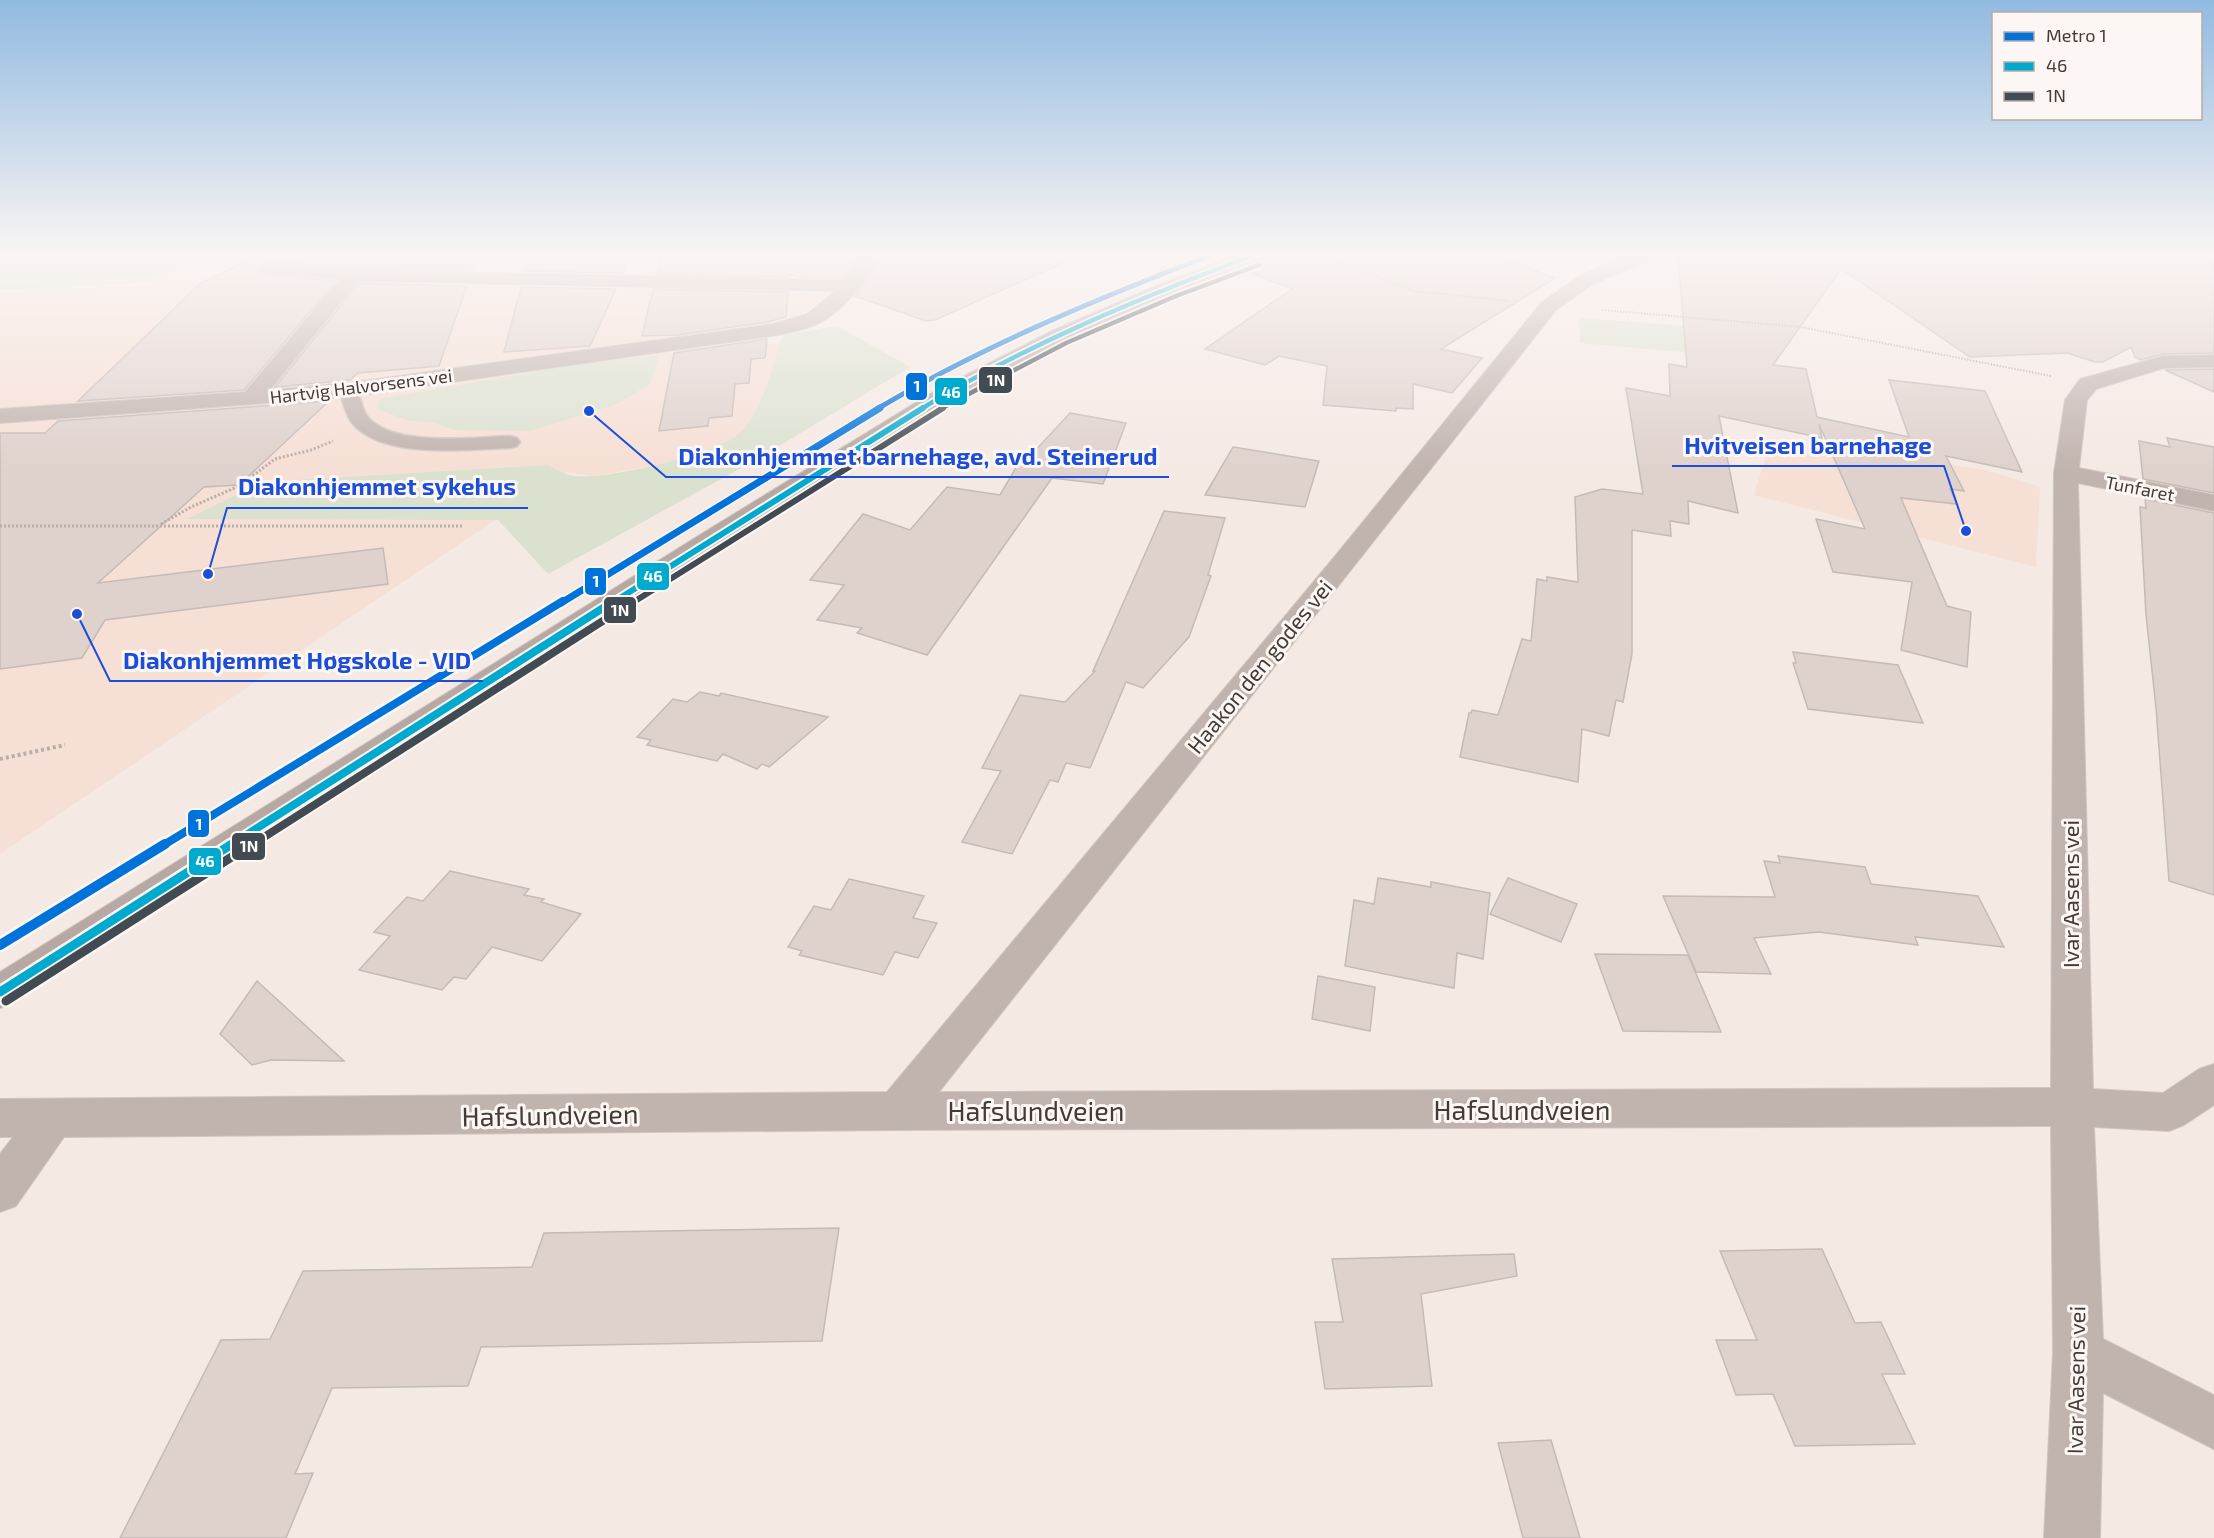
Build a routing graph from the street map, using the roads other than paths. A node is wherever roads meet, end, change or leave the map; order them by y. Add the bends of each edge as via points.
1 (310, 327) edge
2 (784, 327) edge
3 (1078, 327) edge
4 (1532, 327) edge
5 (2214, 361) edge
6 (348, 390) junction
7 (252, 398) junction
8 (0, 416) edge
9 (510, 442) dead end
10 (2066, 473) junction
11 (2214, 503) edge
12 (0, 992) edge
13 (2214, 1082) edge
14 (2072, 1107) junction
15 (898, 1111) junction
16 (0, 1118) edge
17 (51, 1119) junction
18 (0, 1191) edge
19 (2078, 1353) junction
20 (2214, 1422) edge
21 (2072, 1538) edge

1 - 7 street
2 - 6 street, Hartvig Halvorsens vei
3 - 12 main road via 985,372 921,409
4 - 15 street, Haakon den godes vei
5 - 10 street, Ivar Aasens vei via 2163,362 2088,384 2076,400
6 - 7 street, Hartvig Halvorsens vei
6 - 9 lane via 359,419 395,440
7 - 8 street, Hartvig Halvorsens vei
10 - 11 street, Tunfaret
10 - 14 street, Ivar Aasens vei
13 - 14 street, Hafslundveien via 2169,1112
14 - 15 street, Hafslundveien
14 - 19 street, Ivar Aasens vei
15 - 17 street, Hafslundveien
16 - 17 street, Hafslundveien
17 - 18 street
19 - 20 street
19 - 21 street, Ivar Aasens vei

